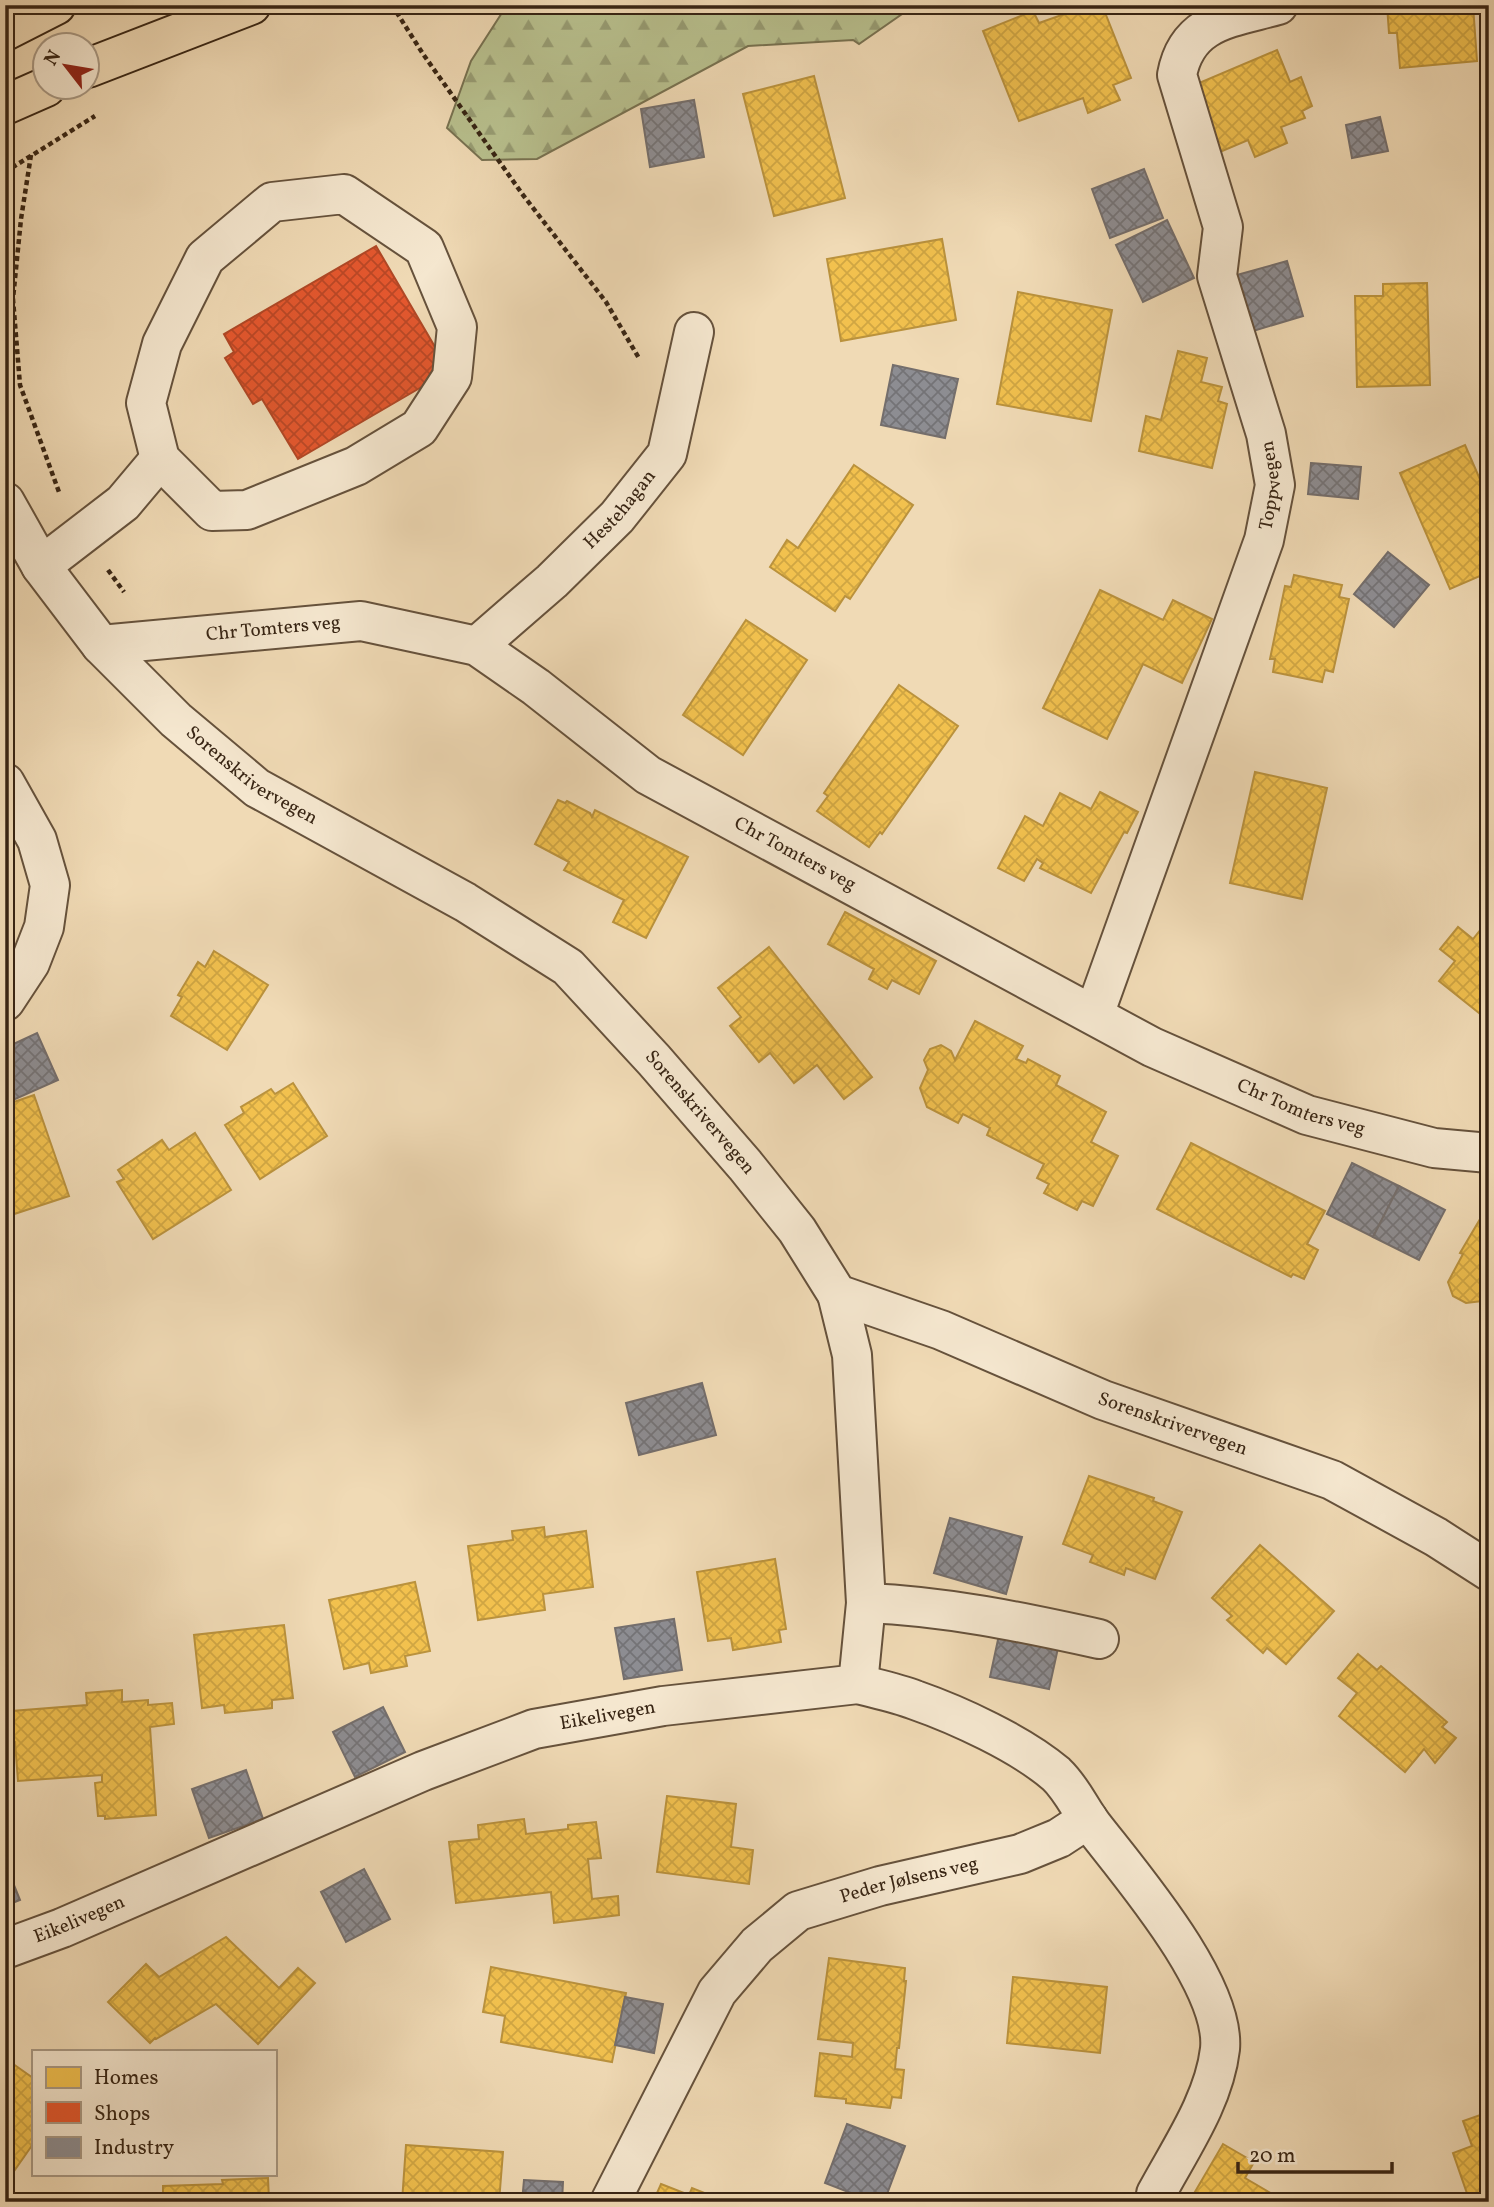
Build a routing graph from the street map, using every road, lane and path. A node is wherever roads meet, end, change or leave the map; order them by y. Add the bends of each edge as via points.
1 (55, 5) edge
2 (251, 5) edge
3 (392, 5) edge
4 (1278, 5) edge
5 (5, 32) edge
6 (102, 63) edge
7 (32, 93) edge
8 (5, 105) edge
9 (31, 155) dead end
10 (694, 332) dead end
11 (675, 421) junction
12 (160, 458) junction
13 (61, 498) dead end
14 (5, 502) edge
15 (41, 566) junction
16 (101, 645) junction
17 (477, 646) junction
18 (5, 783) edge
19 (5, 1002) edge
20 (1094, 1015) junction
21 (1489, 1153) edge
22 (837, 1294) junction
23 (1489, 1571) edge
24 (866, 1603) junction
25 (1099, 1639) dead end
26 (858, 1685) junction
27 (1088, 1819) junction
28 (5, 1950) edge
29 (1156, 2194) dead end
30 (610, 2202) edge

1 - 5 main road
2 - 6 main road
3 - 11 path via 523,195 606,302
4 - 20 street, Toppvegen via 1202,29 1180,57 1177,75 1183,101 1223,227 1217,276 1266,434 1275,485 1264,540
7 - 8 main road
9 - 13 path via 13,299 20,386
10 - 11 street, Hestehagan
11 - 17 street, Hestehagan via 667,454 617,517
12 - 12 street via 146,403 162,344 205,258 272,202 344,194 424,248 457,327 452,377 419,428 356,467 247,510 212,511
12 - 15 street via 122,503
14 - 15 street, Sorenskrivervegen
15 - 16 street, Sorenskrivervegen
16 - 17 street, Chr Tomters veg via 361,621
16 - 22 street, Sorenskrivervegen via 176,720 257,788 466,902 568,967 745,1165 797,1230
17 - 20 street, Chr Tomters veg via 648,775
18 - 19 street via 37,840 50,885 44,928 30,963
20 - 21 street, Chr Tomters veg via 1152,1047 1307,1115 1434,1148
22 - 23 street, Sorenskrivervegen via 940,1330 1103,1400 1332,1480 1436,1536
22 - 24 street via 852,1354
24 - 25 street via 981,1615
24 - 26 street
26 - 27 street via 914,1699 999,1738 1056,1775
26 - 28 street, Eikelivegen via 663,1706 534,1729 423,1770
27 - 29 street via 1170,1926 1206,1989 1218,2028 1220,2047 1202,2108
27 - 30 street, Peder Jølsens veg via 1059,1838 1020,1854 880,1886 798,1911 757,1945 717,1992

